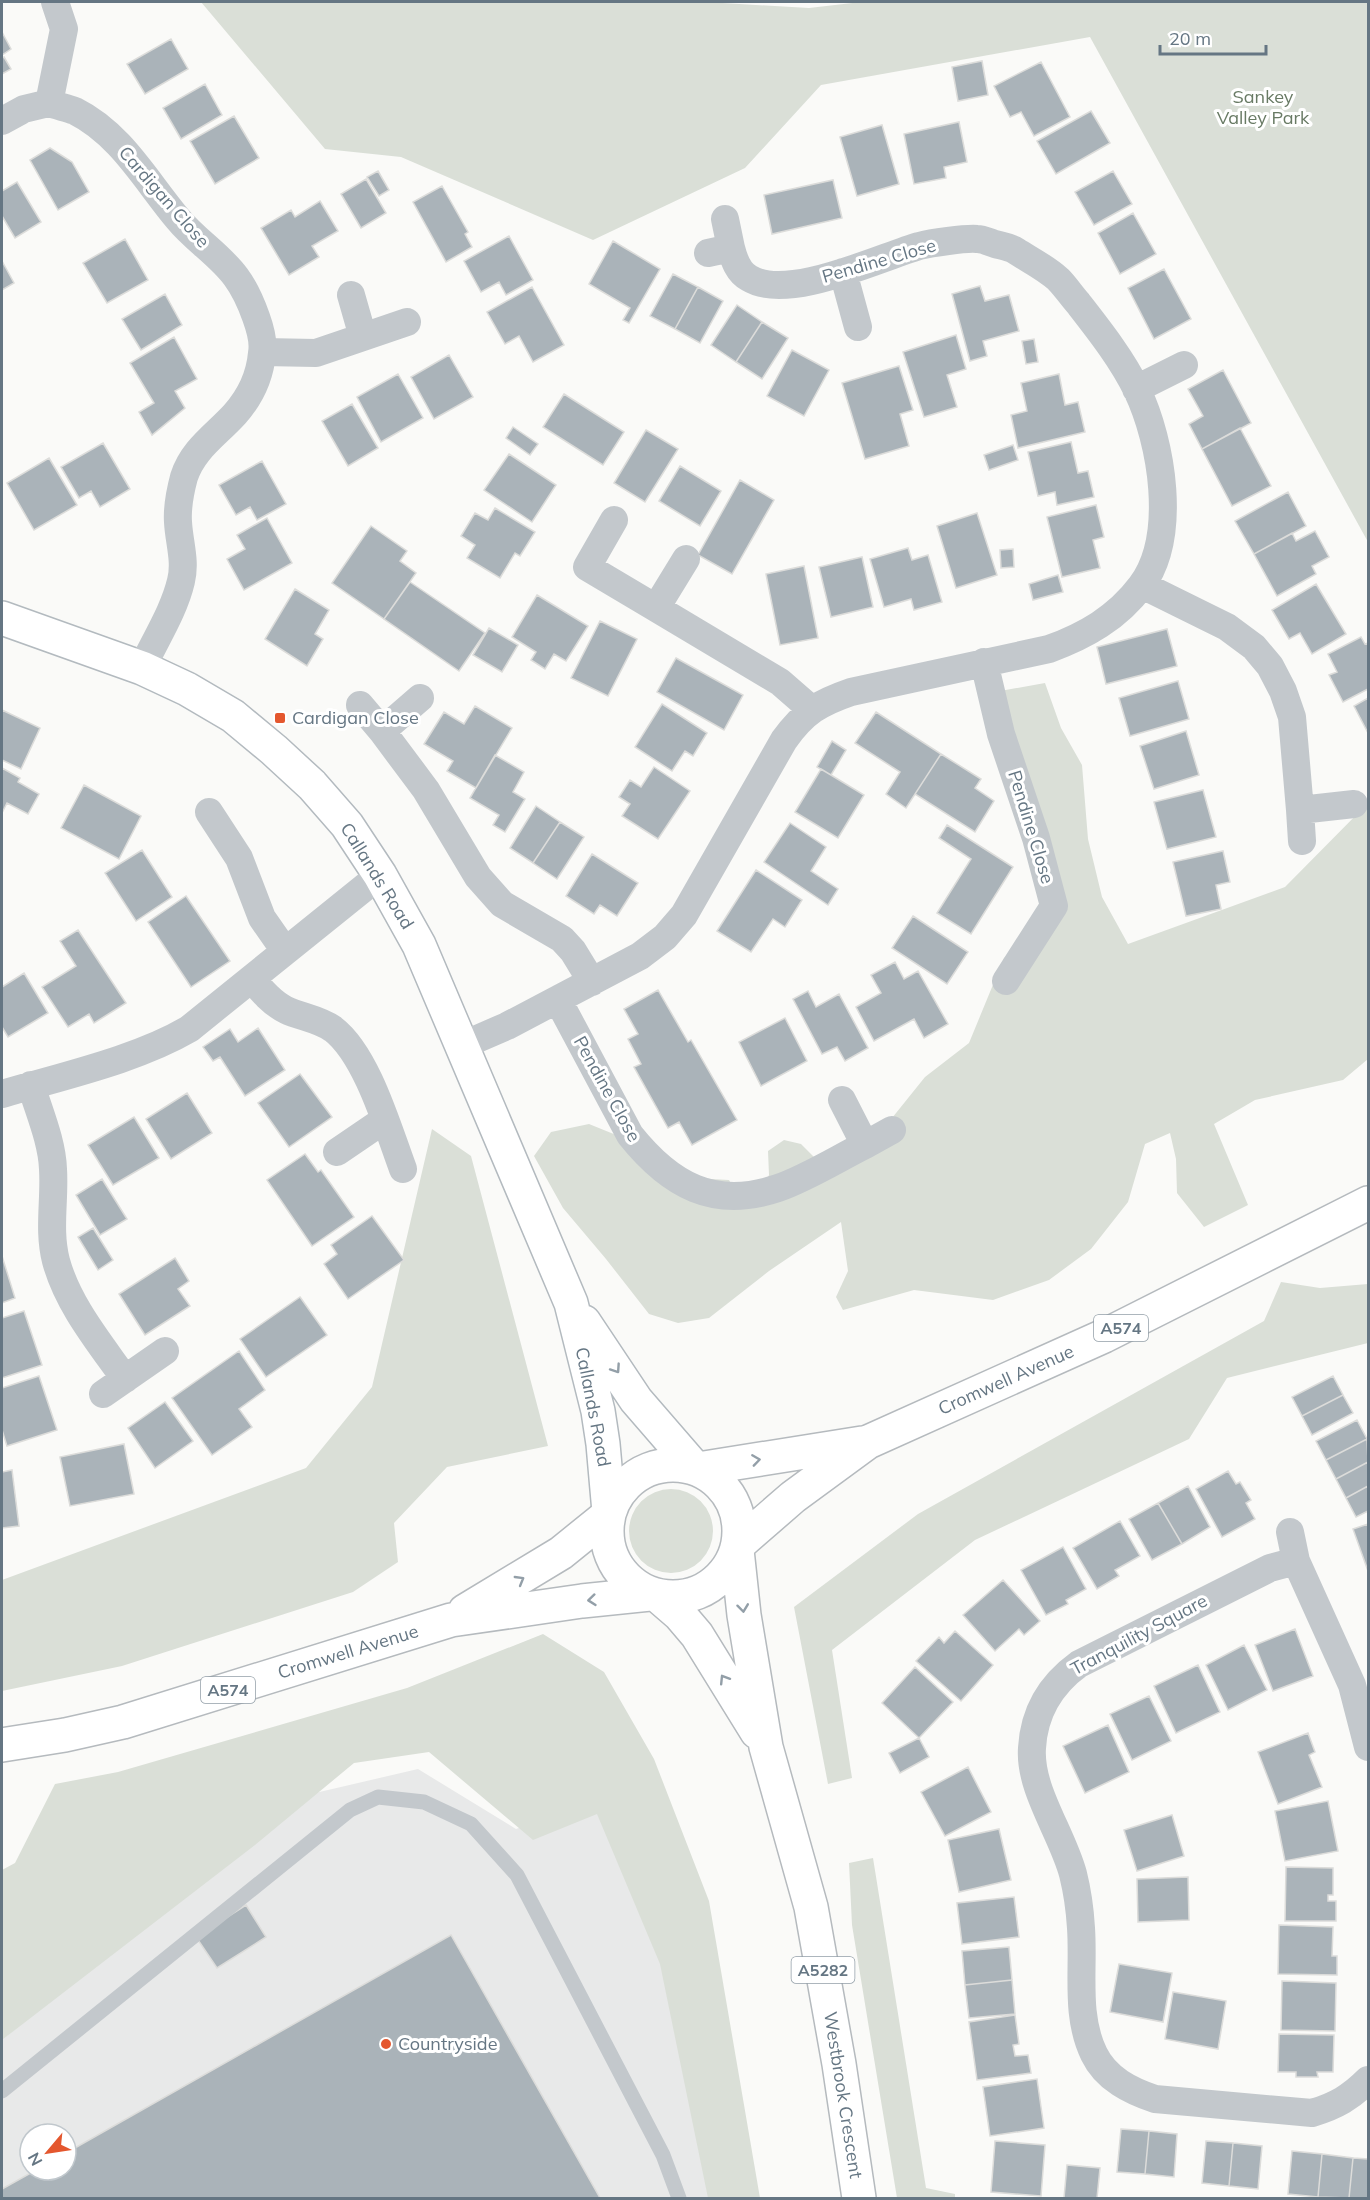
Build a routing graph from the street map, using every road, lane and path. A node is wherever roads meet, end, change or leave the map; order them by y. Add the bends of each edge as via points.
1 (55, 2) edge
2 (49, 103) junction
3 (2, 121) edge
4 (725, 219) dead end
5 (843, 272) junction
6 (351, 295) dead end
7 (407, 322) dead end
8 (858, 327) dead end
9 (363, 337) junction
10 (262, 352) junction
11 (1184, 365) dead end
12 (1136, 389) junction
13 (614, 520) dead end
14 (686, 560) dead end
15 (1142, 585) junction
16 (656, 608) junction
17 (2, 618) edge
18 (984, 662) junction
19 (142, 668) junction
20 (420, 698) dead end
21 (360, 705) dead end
22 (811, 709) junction
23 (382, 731) junction
24 (1353, 804) dead end
25 (1300, 810) junction
26 (209, 812) dead end
27 (1302, 841) dead end
28 (380, 875) junction
29 (285, 951) junction
30 (252, 979) junction
31 (1006, 981) dead end
32 (592, 982) junction
33 (558, 1000) junction
34 (461, 1046) junction
35 (31, 1085) junction
36 (2, 1094) edge
37 (842, 1100) dead end
38 (384, 1120) junction
39 (892, 1130) dead end
40 (865, 1145) junction
41 (337, 1152) dead end
42 (402, 1169) dead end
43 (1368, 1203) edge
44 (571, 1303) junction
45 (165, 1351) dead end
46 (868, 1442) junction
47 (696, 1468) junction
48 (609, 1514) junction
49 (1290, 1532) dead end
50 (738, 1547) junction
51 (1296, 1561) junction
52 (654, 1595) junction
53 (451, 1620) junction
54 (1360, 1682) edge
55 (2, 1745) edge
56 (766, 1746) junction
57 (1368, 1747) edge
58 (1368, 2080) edge
59 (2, 2091) edge
60 (679, 2199) edge
61 (859, 2199) edge

1 - 2 street via 64,29
2 - 3 street via 24,109
2 - 10 street, Cardigan Close via 74,111 125,150 179,220 236,276 260,327
4 - 5 street, Pendine Close via 719,251 747,278 760,284 796,284
5 - 8 street
5 - 12 street, Pendine Close via 921,246 978,239 1013,249 1057,278 1102,335
6 - 9 street
7 - 9 street
9 - 10 street via 316,352
10 - 19 street, Cardigan Close via 248,398 196,453 185,475 178,503 181,580
11 - 12 street
12 - 15 street, Pendine Close via 1148,417 1163,500 1162,532
13 - 16 street via 587,567
14 - 16 street
15 - 18 street, Pendine Close via 1125,605 1078,638 1049,649
15 - 25 street via 1227,627 1254,647 1270,666 1292,717
16 - 22 street via 780,682
17 - 19 main road, Callands Road
18 - 22 street, Pendine Close via 851,692
18 - 31 street, Pendine Close via 1001,734 1036,837 1054,906
19 - 28 main road, Callands Road via 233,716 274,750 347,825
20 - 23 street
21 - 23 street
22 - 32 street, Pendine Close via 784,740 684,915 665,937 640,956
23 - 32 street via 426,790 478,877 502,904 562,939
24 - 25 street
25 - 27 street
26 - 29 street via 239,858 262,918
28 - 29 street
28 - 34 main road, Callands Road via 419,945
29 - 30 street
30 - 35 street via 170,1040
30 - 38 street via 274,1003 331,1028 343,1038 361,1065
32 - 33 street, Pendine Close
33 - 34 street, Pendine Close
33 - 40 street, Pendine Close via 630,1135 662,1170 682,1183 728,1196 754,1195 781,1188
34 - 44 main road, Callands Road
35 - 36 street
35 - 45 street via 53,1167 51,1220 56,1260 114,1387
37 - 40 street
38 - 41 street
38 - 42 street
39 - 40 street, Pendine Close
43 - 46 main road, Cromwell Avenue / A574 via 1104,1336
44 -> 47 main road, Callands Road via 636,1400
44 - 48 main road, Callands Road via 598,1411
47 -> 46 main road, Cromwell Avenue / A574
46 - 50 main road, Cromwell Avenue / A574 via 793,1497
47 - 48 main road, A574 via 673,1464 652,1468 633,1478 618,1493
47 - 50 main road via 717,1481 731,1499 739,1521
48 - 52 main road via 606,1534 610,1554 620,1571
53 -> 48 main road, Cromwell Avenue / A574 via 554,1558
49 - 51 street
50 - 52 main road, A574 via 729,1568 698,1593 679,1598
50 -> 56 main road, Westbrook Crescent / A5282 via 744,1615
51 - 54 street
51 - 58 street, Tranquility Square via 1270,1568 1064,1675 1040,1708 1031,1750 1034,1774 1073,1874 1081,1928 1080,1982 1085,2032 1095,2056 1111,2076 1131,2091 1155,2099 1312,2113 1353,2096
52 -> 53 main road, Cromwell Avenue / A574
56 -> 52 main road, Westbrook Crescent / A5282 via 697,1635 680,1615
53 - 55 main road, Cromwell Avenue / A574 via 123,1722
54 - 57 street
56 - 61 main road, Westbrook Crescent / A5282 via 811,1908
59 - 60 lane via 350,1810 378,1797 424,1802 471,1824 517,1875 663,2155

